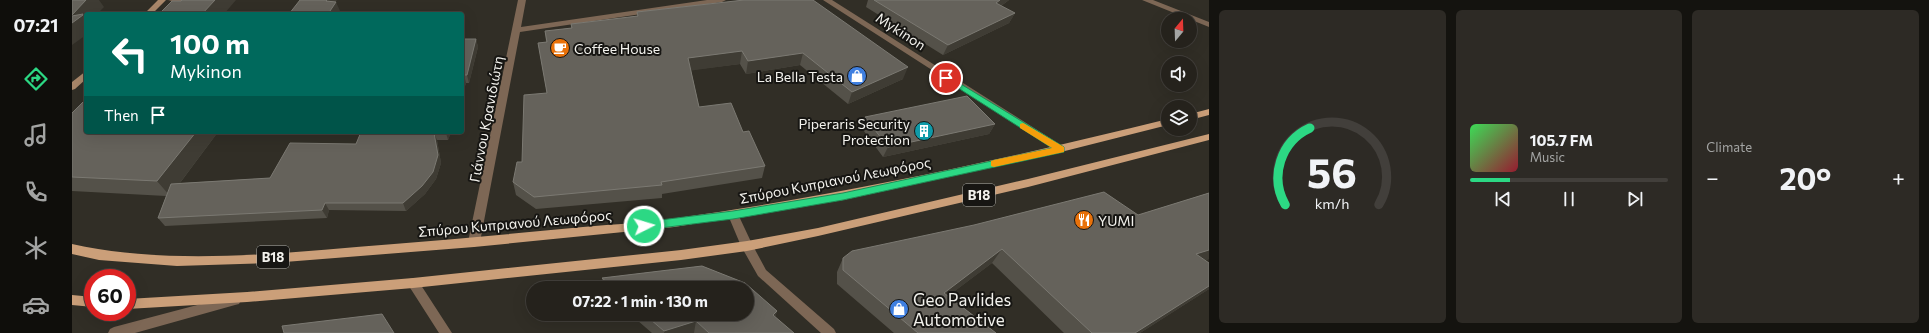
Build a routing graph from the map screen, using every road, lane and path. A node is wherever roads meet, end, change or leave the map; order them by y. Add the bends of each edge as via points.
1 (162, 0) edge
2 (172, 0) edge
3 (522, 0) edge
4 (722, 0) edge
5 (827, 0) edge
6 (1146, 0) edge
7 (183, 1) edge
8 (174, 10) edge
9 (150, 12) edge
10 (1209, 25) edge
11 (517, 30) junction
12 (84, 76) edge
13 (72, 87) edge
14 (1209, 112) edge
15 (1197, 115) edge
16 (1161, 124) edge
17 (1209, 137) edge
18 (1061, 149) junction
19 (733, 215) junction
20 (474, 242) junction
21 (747, 246) junction
22 (72, 249) edge
23 (413, 283) junction
24 (247, 297) junction
25 (72, 300) edge
26 (84, 301) edge
27 (136, 303) edge
28 (114, 333) edge
29 (446, 333) edge
30 (830, 333) edge

1 - 9 main road
2 - 7 street
3 - 11 street, Γιάννου Κρανιδιώτη
4 - 11 street
5 - 18 street, Mykinon
6 - 10 street
7 - 8 main road
11 - 20 street, Γιάννου Κρανιδιώτη
12 - 13 main road
14 - 15 main road
16 - 18 main road, Σπύρου Κυπριανού Λεωφόρος / B18
17 - 21 main road, B18 via 1028,183
18 - 19 main road, Σπύρου Κυπριανού Λεωφόρος / B18 via 843,196
19 - 20 main road, Σπύρου Κυπριανού Λεωφόρος / B18
19 - 21 street
20 - 22 main road, Σπύρου Κυπριανού Λεωφόρος / B18 via 272,258 177,261
21 - 23 main road, B18
21 - 30 street via 762,273
23 - 24 main road, B18
23 - 29 street
24 - 27 main road, B18
24 - 28 street
25 - 26 main road

